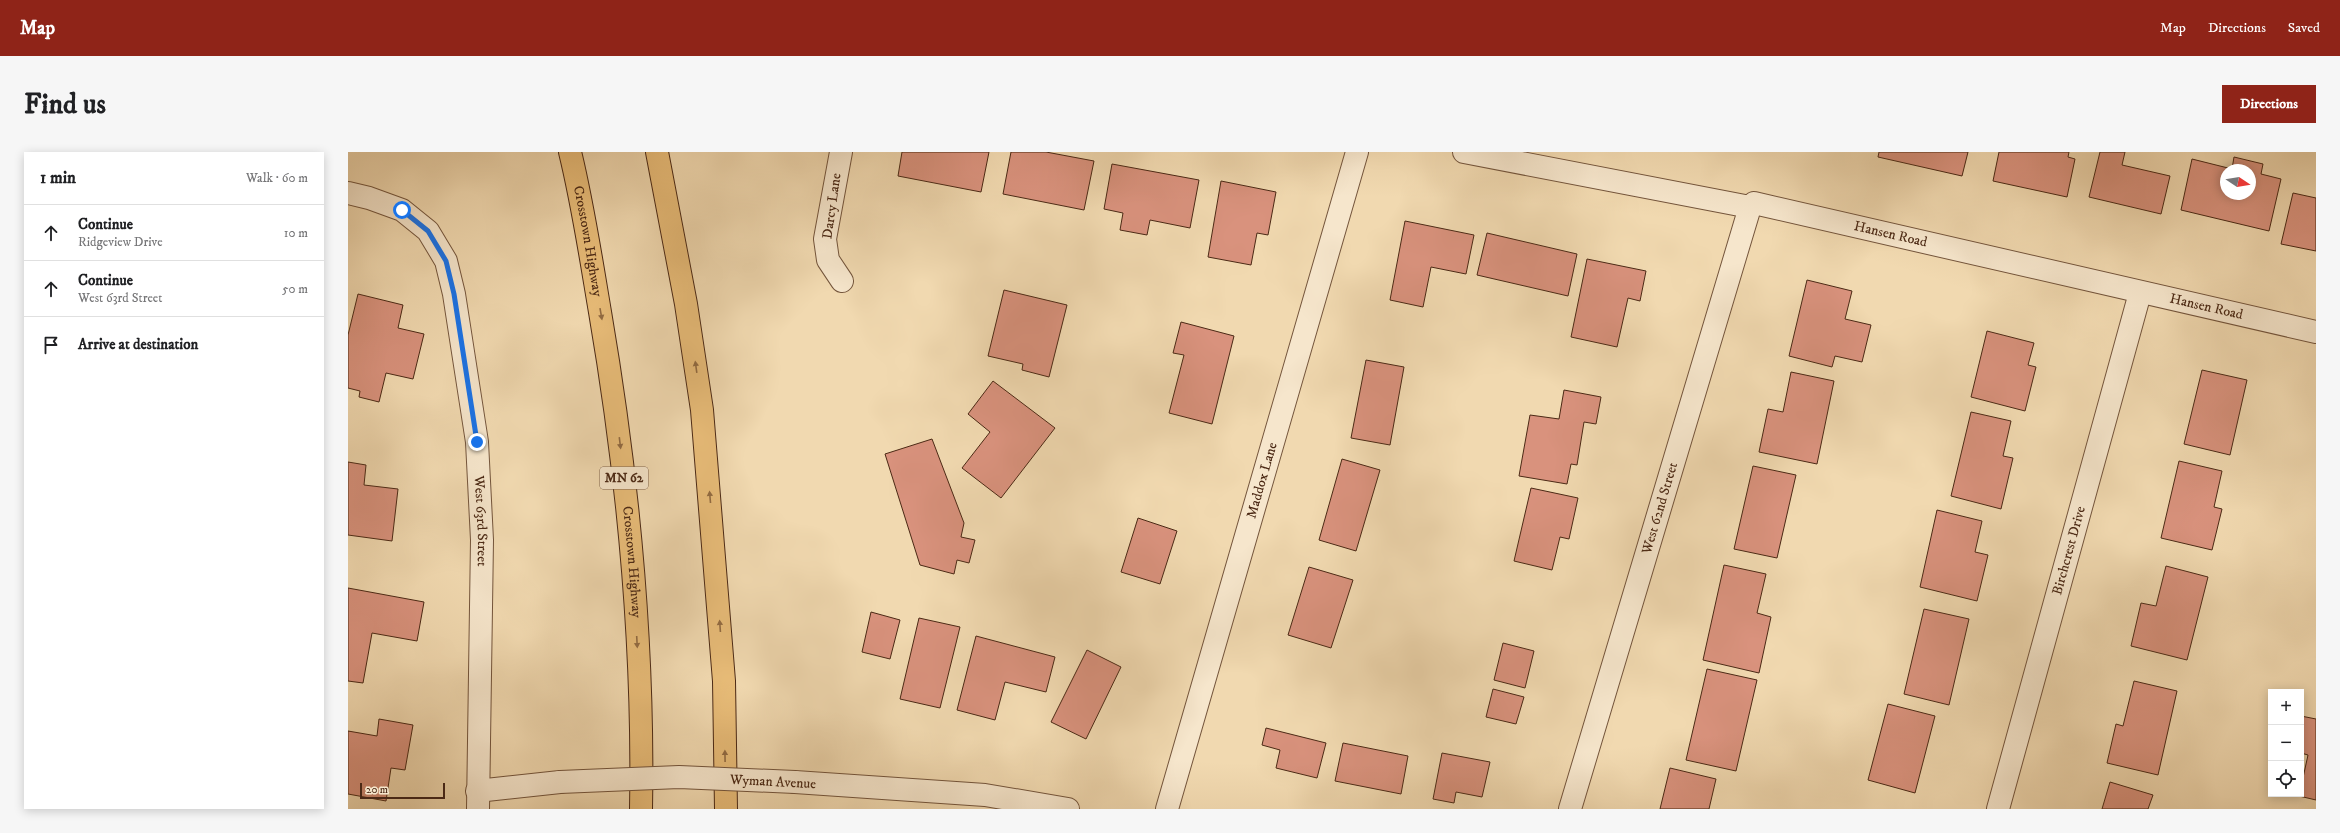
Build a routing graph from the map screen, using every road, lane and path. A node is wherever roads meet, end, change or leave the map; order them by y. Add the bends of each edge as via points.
1 (570, 152) edge
2 (657, 152) edge
3 (840, 152) edge
4 (1357, 152) edge
5 (1464, 152) edge
6 (348, 193) edge
7 (1750, 207) junction
8 (842, 281) dead end
9 (2140, 293) junction
10 (2316, 332) edge
11 (478, 800) edge
12 (641, 809) edge
13 (726, 809) edge
14 (1068, 809) edge
15 (1167, 809) edge
16 (1570, 809) edge
17 (1998, 809) edge

1 -> 12 highway, Crosstown Highway / MN 62 via 611,372 626,494 636,617 642,746
13 -> 2 highway via 724,681 702,410 686,304
3 - 8 street, Darcy Lane via 825,238 828,260
4 - 15 street, Maddox Lane
5 - 7 street, Hansen Road
6 - 11 street, West 63rd Street via 402,210 428,231 446,261 454,294 477,442 482,540
7 - 9 street, Hansen Road via 1754,203
7 - 16 street, West 62nd Street
9 - 10 street, Hansen Road
9 - 17 street, Birchcrest Drive
11 - 14 street, Wyman Avenue, bridge via 560,782 679,777 985,795

